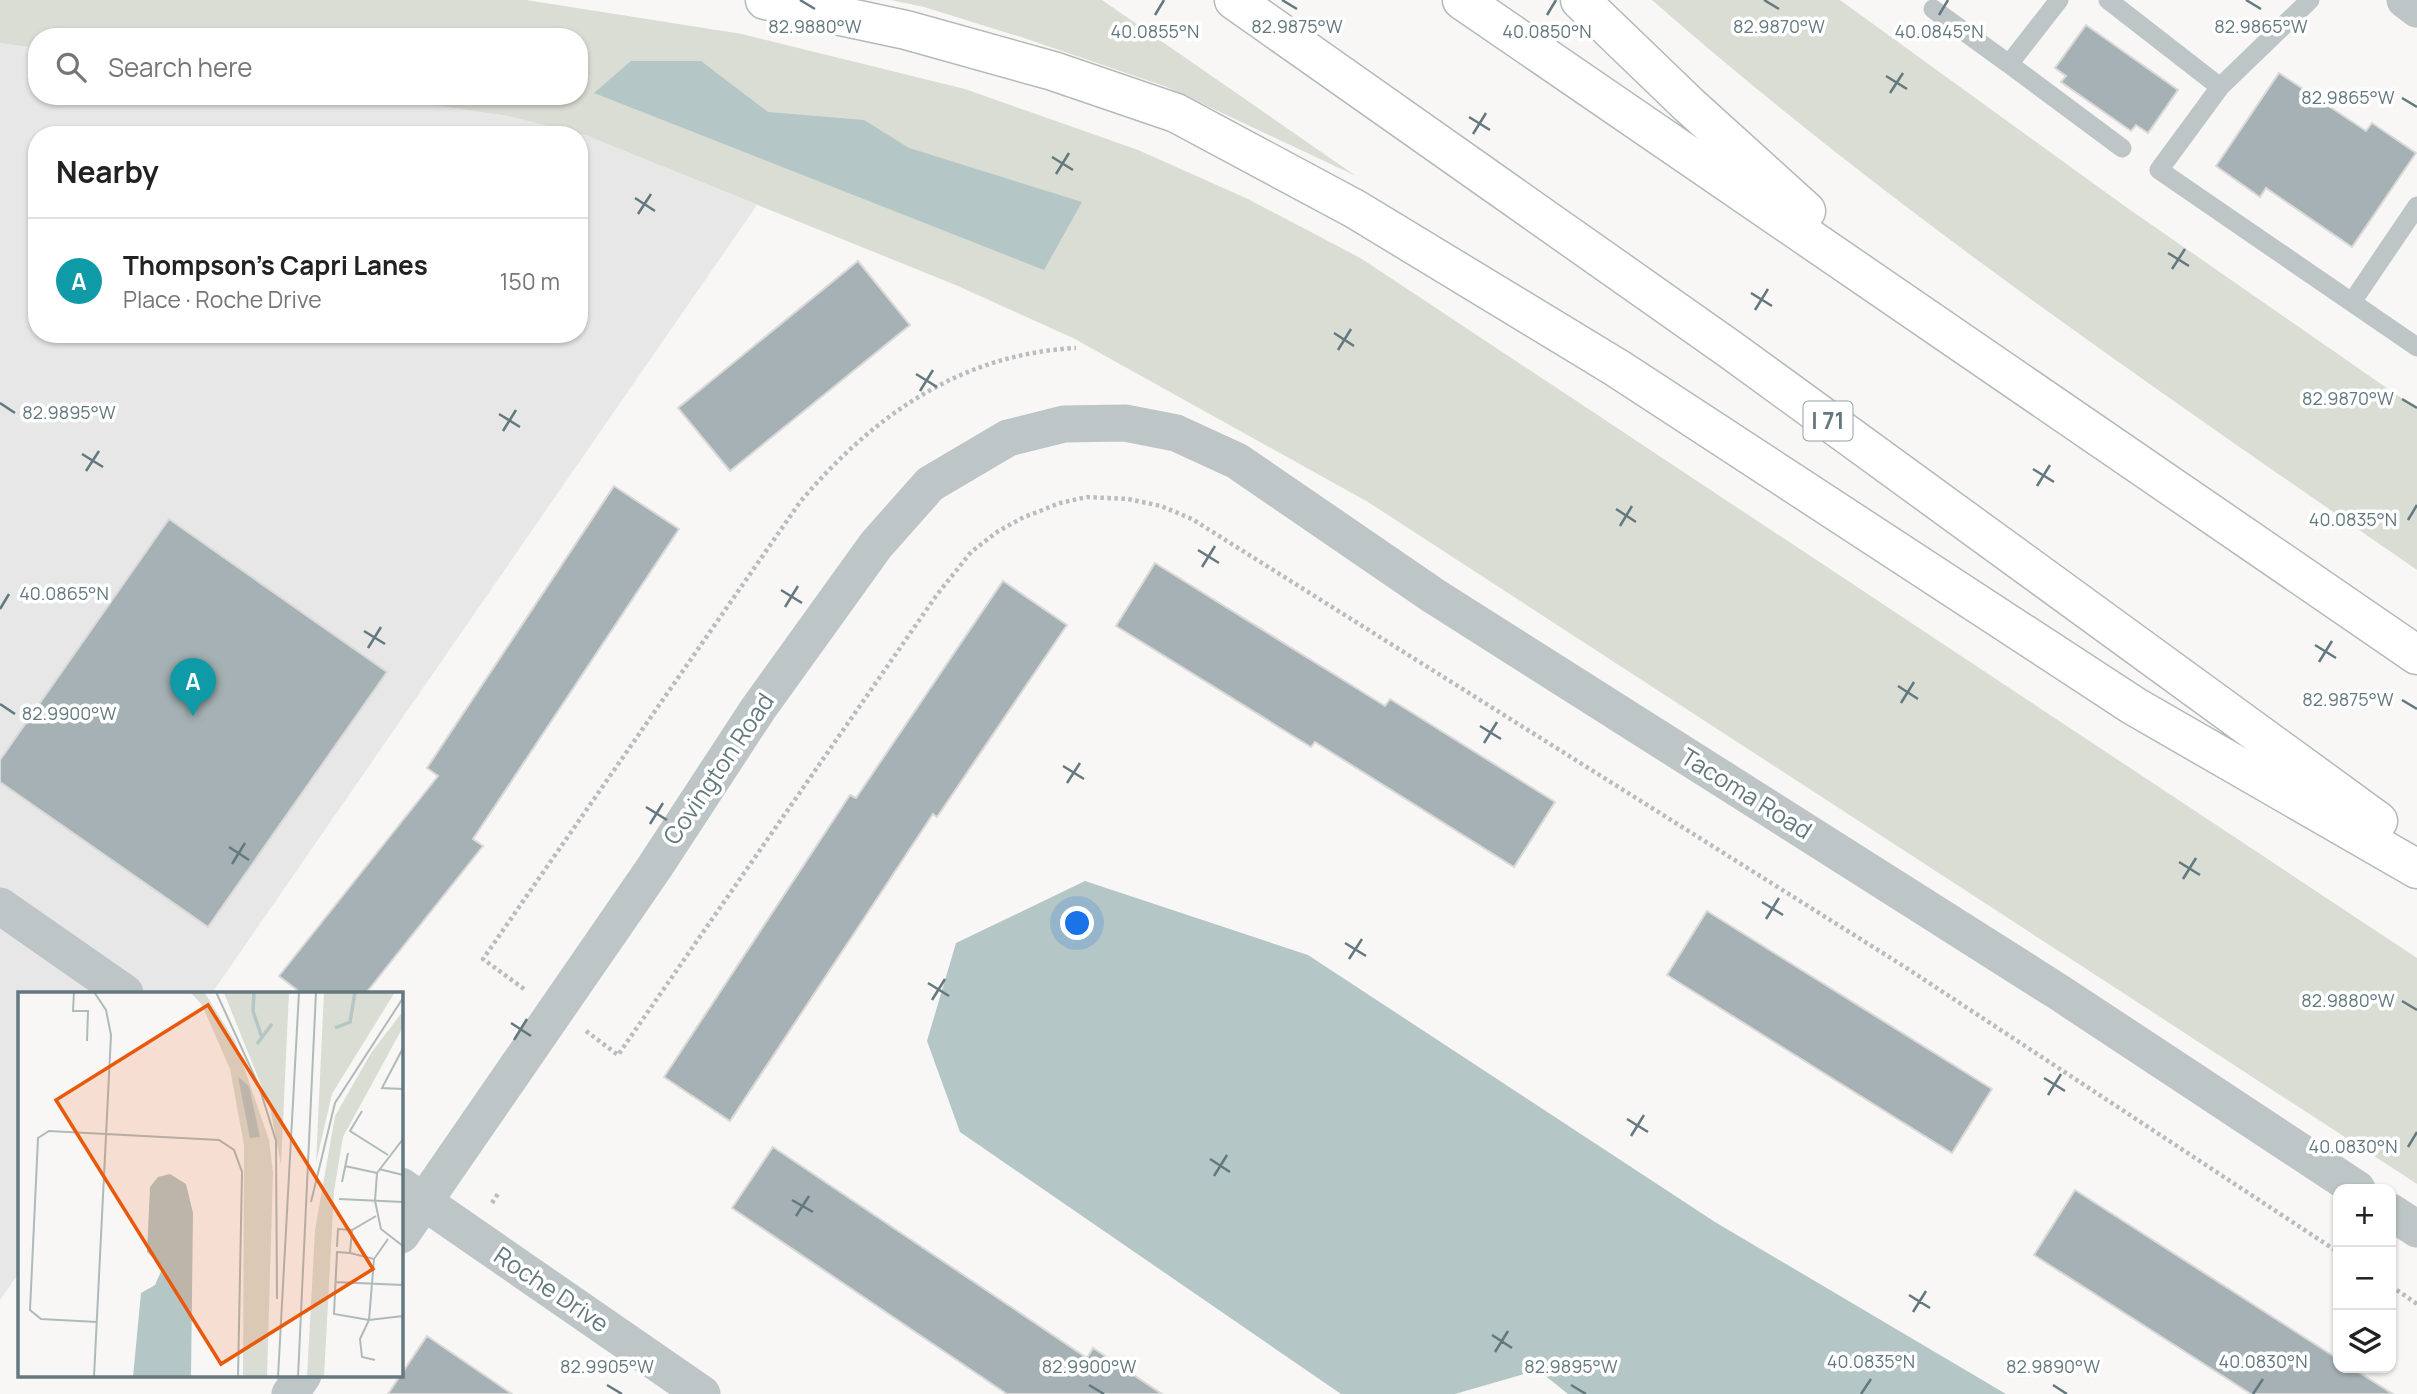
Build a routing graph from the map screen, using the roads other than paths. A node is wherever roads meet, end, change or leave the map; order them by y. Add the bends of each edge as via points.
1 (765, 0) edge
2 (1234, 0) edge
3 (1462, 0) edge
4 (1580, 0) edge
5 (2059, 0) edge
6 (2108, 0) edge
7 (2310, 0) edge
8 (2405, 0) edge
9 (1933, 9) dead end
10 (2417, 9) edge
11 (2009, 64) junction
12 (2220, 87) junction
13 (2122, 148) dead end
14 (2417, 206) edge
15 (2351, 302) junction
16 (1911, 306) junction
17 (2417, 347) edge
18 (1125, 423) joint
19 (2417, 655) edge
20 (2417, 848) edge
21 (2417, 869) edge
22 (0, 906) edge
23 (124, 992) edge
24 (2349, 1184) edge
25 (412, 1194) edge
26 (2396, 1215) edge
27 (2417, 1229) edge
28 (402, 1231) edge
29 (302, 1376) edge
30 (290, 1394) edge
31 (702, 1394) edge

1 - 21 highway via 906,30 1053,71 1176,113 1355,209 1594,353 2134,706
2 - 20 highway, I 71 via 1720,342
3 - 16 highway
4 - 16 highway
5 - 11 lane
6 - 12 lane
7 - 12 lane
8 - 10 street
9 - 11 lane
11 - 13 lane
12 - 15 lane via 2159,170
14 - 15 lane
15 - 17 lane
16 - 19 highway
18 - 24 street, Tacoma Road via 1176,433 1237,461 1434,596 2060,993
18 - 25 street, Covington Road via 1064,424 1008,438 930,484 876,545 758,709 646,879
22 - 23 street
25 - 28 street, Covington Road
25 - 31 street, Roche Drive
26 - 27 street
29 - 30 street

